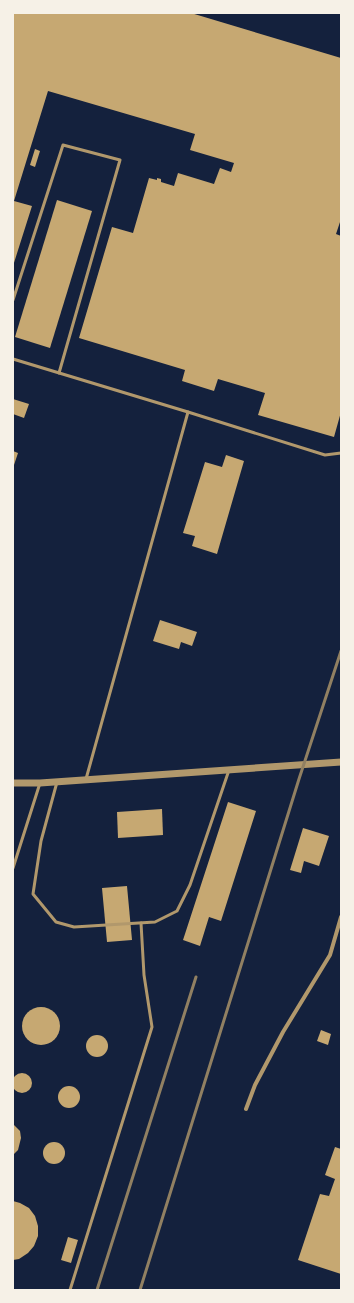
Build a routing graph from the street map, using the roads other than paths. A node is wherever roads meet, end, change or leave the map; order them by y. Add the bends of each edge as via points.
1 (13, 300) edge
2 (13, 359) edge
3 (58, 373) junction
4 (188, 412) junction
5 (341, 453) edge
6 (341, 762) edge
7 (229, 770) junction
8 (85, 780) junction
9 (57, 782) junction
10 (40, 783) junction
11 (13, 784) edge
12 (13, 868) edge
13 (341, 917) edge
14 (141, 923) junction
15 (246, 1109) dead end
16 (70, 1290) edge

1 - 3 lane via 63,145 120,160
2 - 3 lane
3 - 4 lane
4 - 5 lane via 325,455
4 - 8 lane
6 - 7 street
7 - 8 street
7 - 14 lane via 190,885 177,911 155,922
8 - 9 street
9 - 10 street
9 - 14 lane via 42,841 33,894 56,922 74,927
10 - 11 street
10 - 12 lane
13 - 15 street via 330,955 255,1085
14 - 16 lane via 144,975 152,1027

